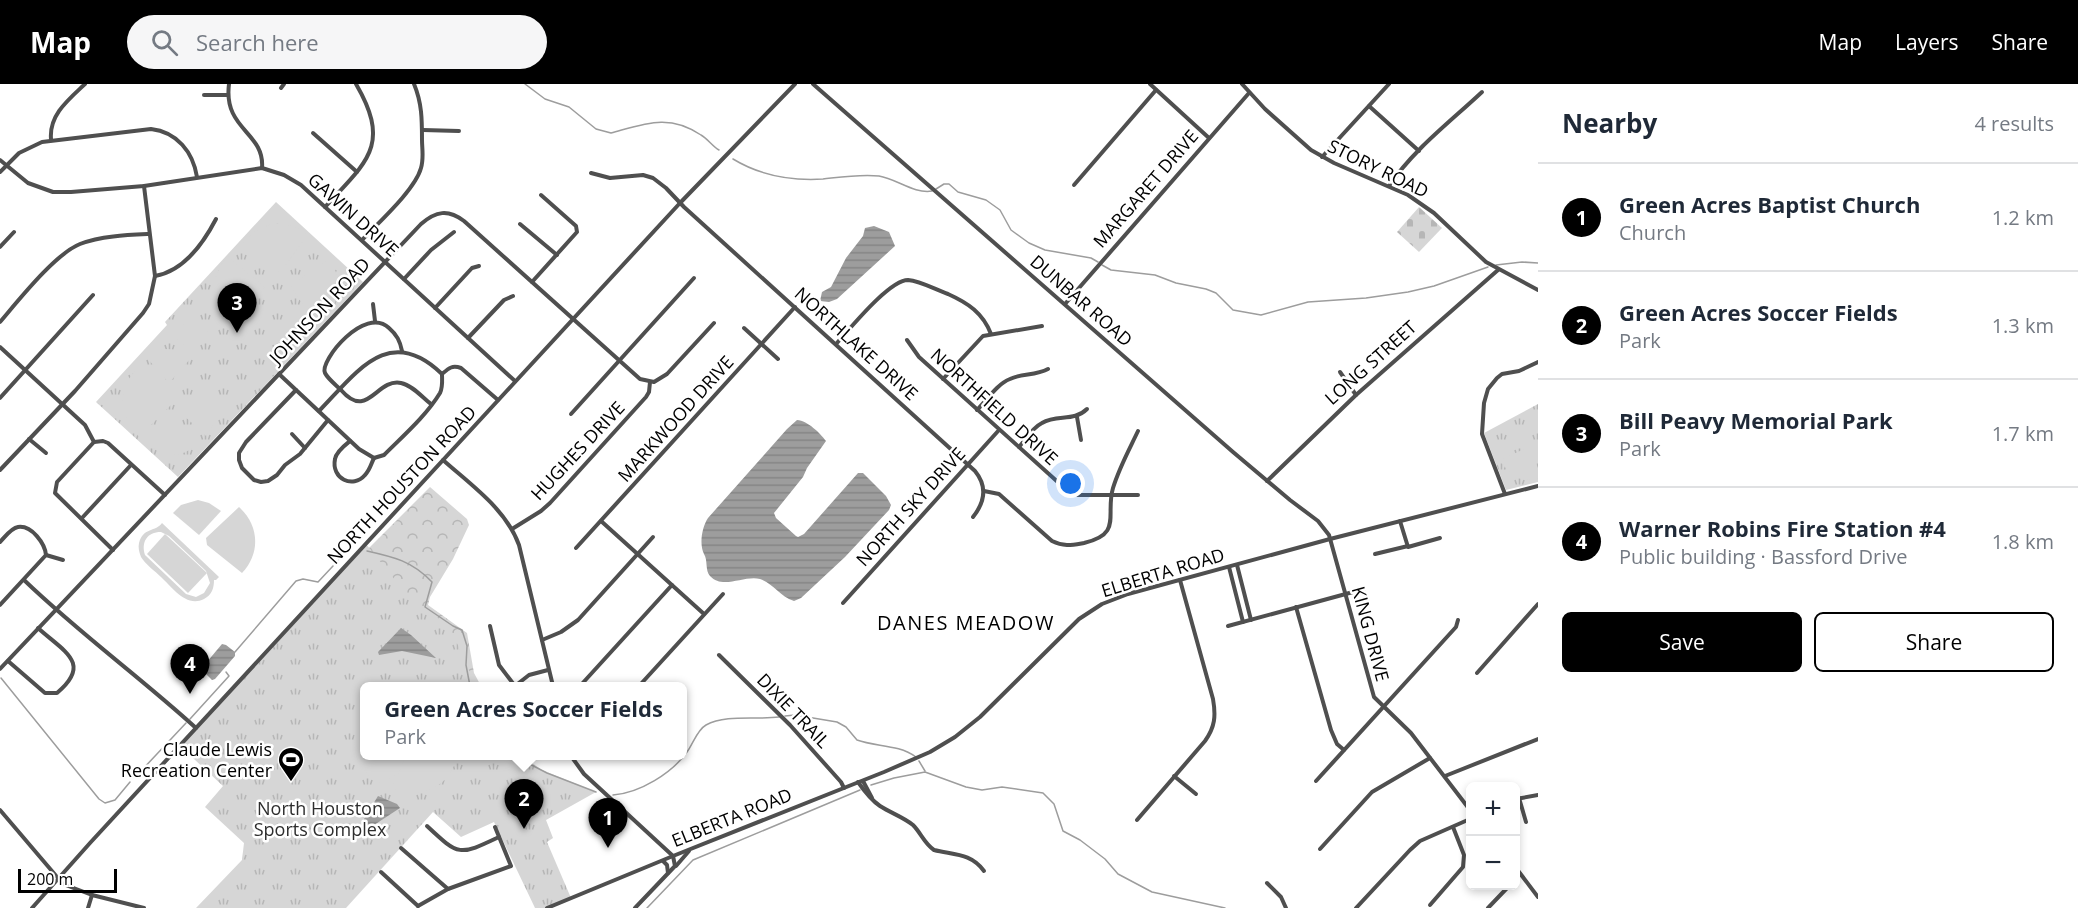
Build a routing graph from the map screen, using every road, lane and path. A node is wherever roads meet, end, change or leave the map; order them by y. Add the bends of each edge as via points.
1 (85, 84) edge
2 (229, 84) edge
3 (356, 84) edge
4 (414, 84) edge
5 (795, 84) edge
6 (813, 84) edge
7 (1150, 84) edge
8 (1242, 84) edge
9 (1389, 84) edge
10 (1156, 90) junction
11 (1482, 92) dead end
12 (1249, 93) junction
13 (204, 95) dead end
14 (227, 95) junction
15 (1370, 105) junction
16 (423, 130) junction
17 (459, 131) dead end
18 (313, 132) dead end
19 (1209, 138) junction
20 (51, 139) junction
21 (1419, 151) junction
22 (1322, 157) junction
23 (0, 160) edge
24 (6, 166) junction
25 (262, 168) junction
26 (0, 172) edge
27 (357, 172) junction
28 (591, 173) dead end
29 (197, 177) junction
30 (1074, 185) dead end
31 (144, 186) junction
32 (1389, 186) junction
33 (541, 195) dead end
34 (680, 203) junction
35 (325, 207) junction
36 (216, 219) dead end
37 (520, 224) dead end
38 (14, 232) dead end
39 (454, 232) dead end
40 (149, 234) junction
41 (362, 240) junction
42 (0, 247) edge
43 (557, 255) junction
44 (384, 262) junction
45 (479, 266) dead end
46 (1498, 270) junction
47 (154, 276) junction
48 (694, 278) dead end
49 (404, 279) junction
50 (532, 282) junction
51 (1538, 290) edge
52 (93, 295) dead end
53 (513, 296) dead end
54 (373, 304) dead end
55 (1065, 304) junction
56 (795, 307) junction
57 (435, 308) junction
58 (573, 320) junction
59 (375, 321) junction
60 (0, 322) edge
61 (714, 323) dead end
62 (1042, 326) dead end
63 (744, 328) dead end
64 (991, 334) junction
65 (468, 338) junction
66 (907, 340) dead end
67 (762, 344) junction
68 (836, 344) junction
69 (0, 347) edge
70 (402, 351) junction
71 (778, 359) dead end
72 (619, 361) junction
73 (1538, 362) edge
74 (1048, 369) dead end
75 (25, 370) junction
76 (1340, 372) dead end
77 (279, 374) junction
78 (442, 374) junction
79 (943, 378) junction
80 (515, 381) junction
81 (650, 382) junction
82 (340, 389) junction
83 (296, 390) junction
84 (1356, 395) junction
85 (0, 398) edge
86 (498, 401) junction
87 (62, 404) junction
88 (431, 404) junction
89 (1087, 409) dead end
90 (977, 410) junction
91 (319, 411) junction
92 (571, 414) dead end
93 (1077, 417) junction
94 (328, 420) junction
95 (999, 430) junction
96 (1138, 431) dead end
97 (292, 434) dead end
98 (29, 439) junction
99 (1081, 440) dead end
100 (350, 441) junction
101 (94, 442) junction
102 (1018, 447) junction
103 (304, 448) junction
104 (46, 453) dead end
105 (374, 458) junction
106 (443, 460) junction
107 (968, 464) junction
108 (131, 465) junction
109 (0, 470) edge
110 (1267, 481) junction
111 (1538, 486) edge
112 (984, 491) junction
113 (1112, 494) junction
114 (1505, 494) junction
115 (165, 495) junction
116 (1138, 495) dead end
117 (973, 517) dead end
118 (82, 518) junction
119 (20, 520) dead end
120 (601, 521) junction
121 (1400, 521) junction
122 (20, 527) junction
123 (513, 529) junction
124 (653, 537) dead end
125 (1440, 538) dead end
126 (1330, 539) junction
127 (0, 542) edge
128 (1408, 546) junction
129 (576, 548) dead end
130 (113, 550) junction
131 (637, 554) junction
132 (1376, 554) dead end
133 (46, 555) junction
134 (63, 560) dead end
135 (1237, 565) junction
136 (1229, 567) junction
137 (24, 580) junction
138 (1180, 580) junction
139 (672, 585) junction
140 (1364, 589) dead end
141 (723, 594) dead end
142 (1345, 594) junction
143 (843, 603) dead end
144 (1538, 604) edge
145 (0, 606) edge
146 (1296, 607) junction
147 (55, 610) junction
148 (704, 614) junction
149 (1251, 620) junction
150 (1458, 620) dead end
151 (1243, 622) junction
152 (1228, 626) dead end
153 (490, 627) dead end
154 (39, 628) junction
155 (542, 640) junction
156 (719, 656) dead end
157 (8, 661) junction
158 (0, 669) edge
159 (548, 670) junction
160 (1477, 673) dead end
161 (512, 682) edge
162 (520, 682) edge
163 (552, 682) edge
164 (585, 682) edge
165 (643, 682) edge
166 (1383, 707) junction
167 (196, 728) junction
168 (1538, 738) edge
169 (1344, 750) junction
170 (1430, 758) junction
171 (574, 760) edge
172 (1174, 776) junction
173 (1444, 776) junction
174 (1316, 781) dead end
175 (861, 782) junction
176 (844, 788) junction
177 (1196, 794) dead end
178 (1538, 795) edge
179 (1520, 798) edge
180 (1466, 805) edge
181 (1520, 807) edge
182 (0, 810) edge
183 (1137, 820) dead end
184 (1466, 821) edge
185 (1526, 822) dead end
186 (427, 826) dead end
187 (495, 827) dead end
188 (1453, 827) junction
189 (499, 837) junction
190 (401, 848) dead end
191 (691, 849) junction
192 (1320, 849) dead end
193 (673, 856) junction
194 (662, 860) junction
195 (675, 866) junction
196 (984, 871) dead end
197 (381, 872) dead end
198 (668, 873) junction
199 (1520, 874) edge
200 (58, 879) junction
201 (1267, 883) dead end
202 (448, 889) junction
203 (1504, 890) edge
204 (92, 895) junction
205 (1538, 897) edge
206 (1430, 905) dead end
207 (418, 907) edge
208 (32, 908) edge
209 (88, 908) edge
210 (142, 908) edge
211 (547, 908) edge
212 (635, 908) edge
213 (1286, 908) edge
214 (1356, 908) edge
215 (1488, 908) edge

1 - 20 street via 54,117
2 - 14 street
3 - 27 street via 372,119 373,133 369,156
4 - 16 street via 422,107
5 - 34 street, NORTH HOUSTON ROAD
6 - 55 street, DUNBAR ROAD
7 - 10 street
8 - 12 street, STORY ROAD
9 - 15 street
10 - 19 street
10 - 30 street
11 - 21 street
12 - 19 street, MARGARET DRIVE
12 - 22 street, STORY ROAD
13 - 14 street
14 - 25 street via 240,127 262,152
15 - 21 street
15 - 22 street
16 - 17 street
16 - 41 street via 423,156 417,177
18 - 27 street
19 - 55 street, MARGARET DRIVE
20 - 24 street via 19,153
20 - 29 street via 137,129 162,130 191,155
21 - 32 street
22 - 32 street, STORY ROAD
23 - 24 street, GAWIN DRIVE
24 - 26 street
24 - 31 street, GAWIN DRIVE via 28,183 53,192
25 - 29 street, GAWIN DRIVE
25 - 35 street, GAWIN DRIVE via 292,178
27 - 35 street
28 - 34 street, NORTHLAKE DRIVE via 610,178 653,178
29 - 31 street, GAWIN DRIVE
31 - 40 street
32 - 46 street, STORY ROAD via 1427,207
33 - 43 street via 576,226 577,232
34 - 56 street, NORTHLAKE DRIVE
34 - 58 street, NORTH HOUSTON ROAD
35 - 41 street, GAWIN DRIVE
36 - 47 street via 206,238 175,271
37 - 43 street
38 - 42 street
39 - 49 street
40 - 47 street
40 - 60 street via 80,244 68,250
41 - 44 street, GAWIN DRIVE
43 - 50 street
44 - 49 street, GAWIN DRIVE
44 - 50 street, JOHNSON ROAD via 431,216 454,214
44 - 77 street, JOHNSON ROAD
45 - 57 street via 472,268
46 - 51 street, STORY ROAD
46 - 84 street, LONG STREET
47 - 87 street via 149,304 143,313
48 - 72 street
49 - 57 street, GAWIN DRIVE
50 - 58 street, JOHNSON ROAD
52 - 75 street
53 - 65 street via 504,300
54 - 59 street
55 - 110 street, DUNBAR ROAD
56 - 67 street, MARKWOOD DRIVE
56 - 68 street, NORTHLAKE DRIVE
57 - 65 street, GAWIN DRIVE
58 - 72 street, JOHNSON ROAD
58 - 80 street, NORTH HOUSTON ROAD
59 - 70 street via 384,323 396,334
59 - 82 street via 353,332 329,357 325,373
61 - 81 street via 667,374
62 - 64 street
63 - 67 street
64 - 68 street via 984,319 968,304 910,280 884,293
64 - 79 street via 978,340
65 - 80 street, GAWIN DRIVE
66 - 79 street, NORTHFIELD DRIVE
67 - 71 street
67 - 120 street, MARKWOOD DRIVE
68 - 107 street, NORTHLAKE DRIVE
69 - 75 street
70 - 78 street via 421,358
70 - 82 street via 374,358
72 - 81 street, JOHNSON ROAD via 635,376
72 - 92 street
73 - 114 street via 1502,374 1488,389 1484,403 1482,434
74 - 90 street via 1006,381
75 - 85 street
75 - 87 street
76 - 84 street
77 - 83 street
77 - 115 street, JOHNSON ROAD
78 - 86 street via 455,366 462,368
78 - 88 street via 440,393
79 - 90 street, NORTHFIELD DRIVE
80 - 86 street, NORTH HOUSTON ROAD
81 - 123 street, HUGHES DRIVE via 646,397 542,511
82 - 88 street via 362,401 394,382 403,383
82 - 91 street
83 - 91 street
83 - 103 street via 246,442 239,460 254,480 268,482
84 - 110 street, LONG STREET
86 - 106 street, NORTH HOUSTON ROAD
87 - 98 street
87 - 101 street via 86,425
88 - 105 street via 384,455
89 - 93 street
90 - 95 street, NORTHFIELD DRIVE
91 - 94 street
93 - 99 street
93 - 102 street via 1044,421
94 - 100 street
94 - 103 street
95 - 102 street, NORTHFIELD DRIVE
95 - 107 street, NORTH SKY DRIVE
96 - 113 street
97 - 103 street
98 - 104 street
98 - 109 street
100 - 105 street
100 - 105 street via 335,459 341,478 358,481
101 - 108 street via 108,443
101 - 118 street via 56,487 60,499
102 - 113 street, NORTHFIELD DRIVE via 1070,493
106 - 123 street via 498,510
106 - 167 street, NORTH HOUSTON ROAD
107 - 112 street, NORTHLAKE DRIVE via 979,476
107 - 143 street, NORTH SKY DRIVE
108 - 115 street
108 - 118 street
110 - 126 street, DUNBAR ROAD via 1318,520
111 - 114 street, ELBERTA ROAD
112 - 113 street via 999,494 1052,541 1071,546 1106,534 1112,521
112 - 117 street via 984,500
113 - 116 street, NORTHFIELD DRIVE
114 - 121 street, ELBERTA ROAD
115 - 130 street, JOHNSON ROAD
118 - 130 street
119 - 122 street
120 - 129 street, MARKWOOD DRIVE
120 - 131 street
121 - 126 street, ELBERTA ROAD
121 - 128 street
122 - 127 street
122 - 133 street via 30,530 43,543
123 - 155 street
124 - 131 street
125 - 128 street
126 - 135 street, ELBERTA ROAD
126 - 142 street, KING DRIVE
128 - 132 street
130 - 147 street, JOHNSON ROAD
131 - 139 street
131 - 155 street via 578,620
133 - 134 street
133 - 137 street
135 - 136 street, ELBERTA ROAD
135 - 149 street
136 - 138 street, ELBERTA ROAD
136 - 151 street
137 - 145 street
137 - 147 street
138 - 172 street via 1216,716 1213,729
138 - 175 street, ELBERTA ROAD via 1128,594 1088,612 969,727 930,752
139 - 148 street
139 - 164 street
140 - 142 street
141 - 148 street
142 - 146 street
142 - 166 street, KING DRIVE via 1371,692
144 - 160 street
146 - 149 street
146 - 169 street via 1330,730
147 - 154 street, JOHNSON ROAD
147 - 167 street
148 - 165 street
149 - 151 street
150 - 166 street via 1456,627
151 - 152 street
153 - 161 street via 500,665
154 - 157 street, JOHNSON ROAD
154 - 157 street via 73,662 72,678 57,693 45,693
155 - 159 street
156 - 176 street, DIXIE TRAIL via 790,725
157 - 158 street, JOHNSON ROAD
159 - 162 street
159 - 163 street
166 - 169 street
166 - 170 street, KING DRIVE
167 - 200 street, NORTH HOUSTON ROAD
168 - 173 street
169 - 174 street
170 - 173 street, KING DRIVE
170 - 192 street via 1372,792
171 - 193 street via 584,774
172 - 177 street
172 - 183 street
173 - 180 street, KING DRIVE
175 - 176 street, ELBERTA ROAD
175 - 196 street via 868,796 910,823 934,850 970,858
176 - 191 street, ELBERTA ROAD
178 - 179 street
181 - 185 street
182 - 200 street
184 - 188 street
186 - 189 street via 459,851
187 - 189 street
188 - 206 street via 1464,855 1464,867
188 - 214 street via 1420,841
189 - 202 street via 511,866
190 - 202 street
191 - 193 street, ELBERTA ROAD
191 - 195 street
193 - 194 street, ELBERTA ROAD
193 - 195 street
194 - 198 street
194 - 211 street, ELBERTA ROAD
195 - 198 street
197 - 207 street
198 - 212 street
199 - 205 street
200 - 204 street
200 - 208 street, NORTH HOUSTON ROAD
201 - 213 street
202 - 207 street
203 - 215 street
204 - 209 street
204 - 210 street

